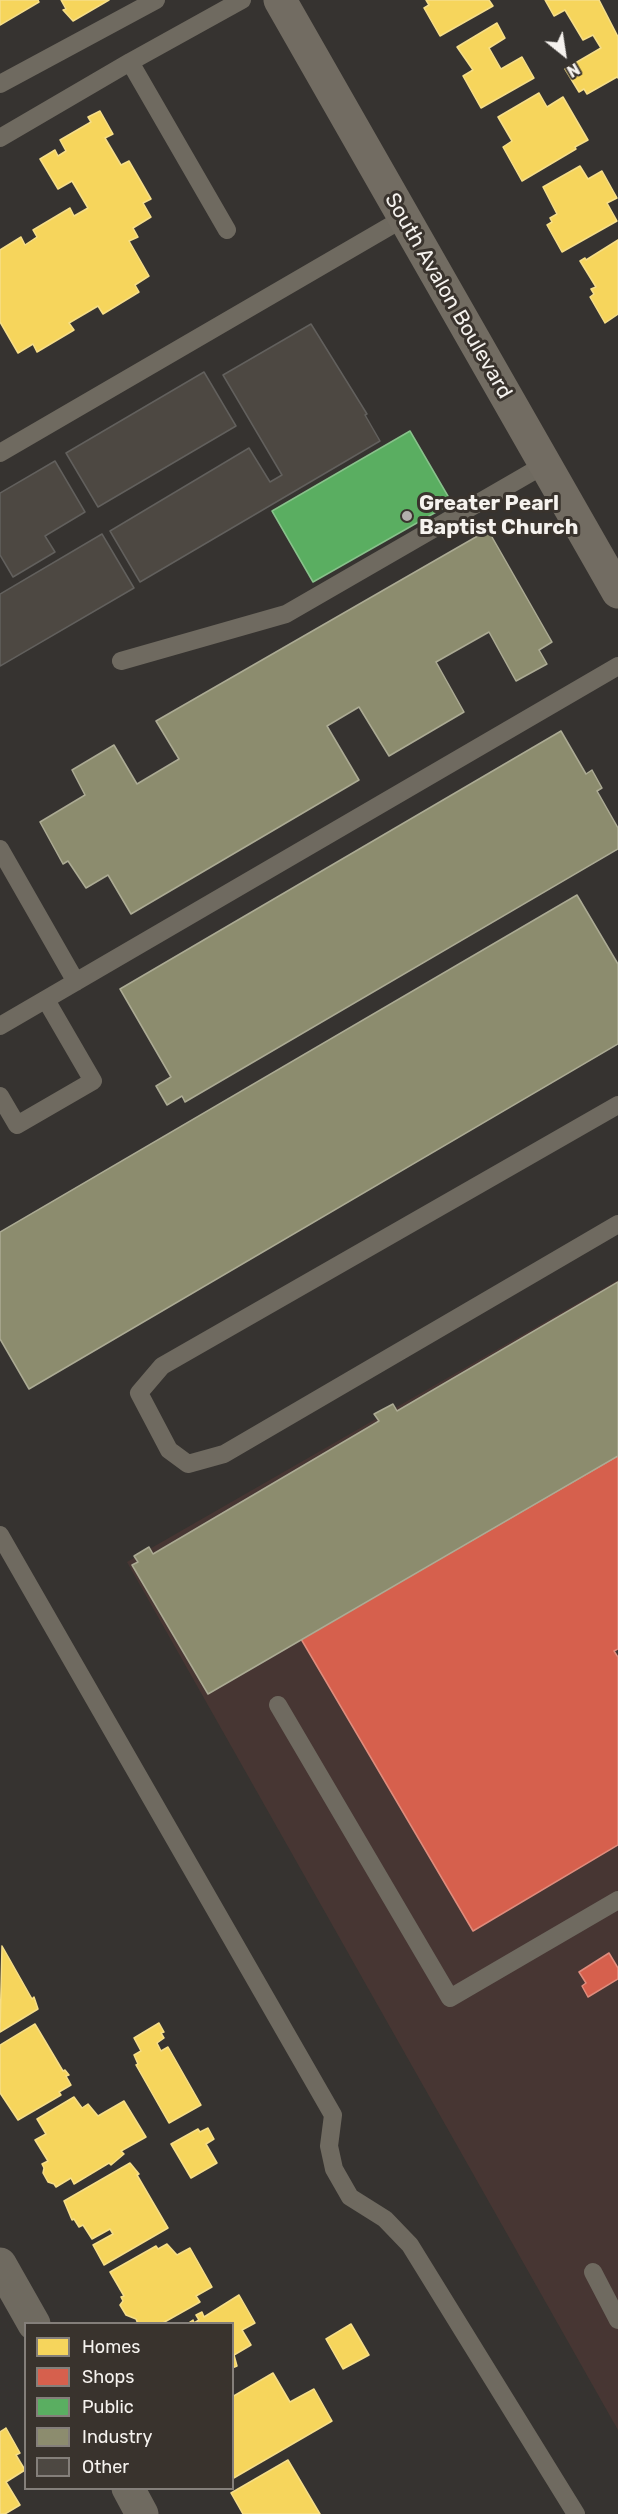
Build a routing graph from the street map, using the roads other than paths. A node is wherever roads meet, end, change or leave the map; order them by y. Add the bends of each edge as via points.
1 (156, 0) edge
2 (242, 0) edge
3 (279, 0) edge
4 (130, 62) junction
5 (0, 84) edge
6 (0, 138) edge
7 (404, 218) junction
8 (227, 230) dead end
9 (0, 453) edge
10 (544, 465) junction
11 (618, 592) edge
12 (121, 661) dead end
13 (618, 666) edge
14 (0, 849) edge
15 (76, 982) junction
16 (46, 1000) junction
17 (0, 1026) edge
18 (0, 1096) edge
19 (618, 1106) edge
20 (618, 1224) edge
21 (0, 1535) edge
22 (278, 1705) dead end
23 (618, 1900) edge
24 (0, 2264) edge
25 (593, 2272) dead end
26 (618, 2320) edge
27 (33, 2322) edge
28 (129, 2490) edge
29 (142, 2514) edge
30 (576, 2514) edge

1 - 5 lane
2 - 4 lane
3 - 7 main road, South Avalon Boulevard
4 - 6 lane
4 - 8 lane
7 - 9 lane
7 - 10 main road, South Avalon Boulevard
10 - 11 main road, South Avalon Boulevard
10 - 12 lane via 286,614
13 - 15 lane
14 - 15 lane
15 - 16 lane
16 - 17 lane
16 - 18 lane via 93,1081 16,1125
19 - 20 lane via 162,1366 139,1392 169,1450 188,1464 224,1454
21 - 30 lane via 333,2115 329,2146 334,2169 350,2197 385,2219 410,2245
22 - 23 lane via 450,1998
24 - 27 street
25 - 26 lane
28 - 29 street

